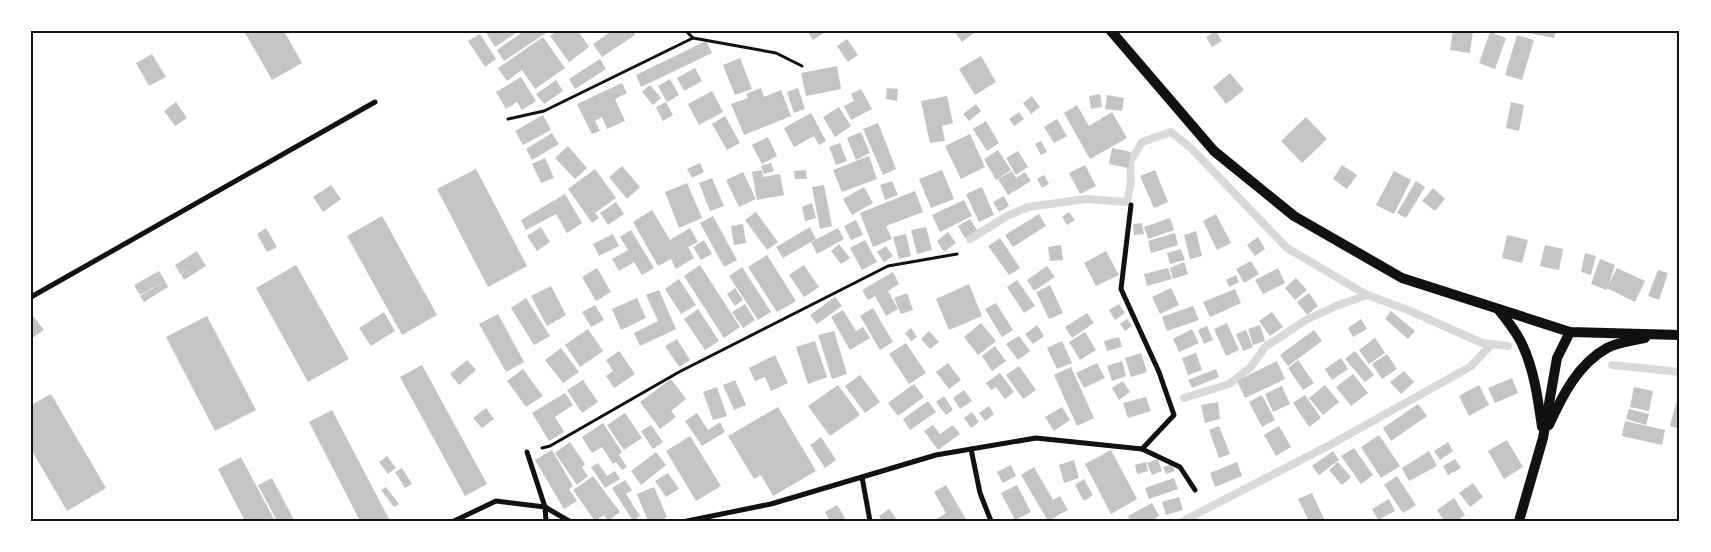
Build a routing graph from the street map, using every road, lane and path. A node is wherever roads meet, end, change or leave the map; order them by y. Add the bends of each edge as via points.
1 (686, 31) edge
2 (1111, 31) edge
3 (693, 38) junction
4 (802, 66) dead end
5 (375, 102) dead end
6 (508, 119) dead end
7 (1131, 205) dead end
8 (957, 254) dead end
9 (31, 297) edge
10 (1498, 309) junction
11 (1570, 332) junction
12 (1657, 335) junction
13 (1680, 335) edge
14 (1543, 438) junction
15 (971, 449) junction
16 (1142, 449) junction
17 (527, 452) joint
18 (862, 476) junction
19 (1195, 490) dead end
20 (545, 508) junction
21 (454, 521) edge
22 (546, 521) edge
23 (569, 521) edge
24 (687, 521) edge
25 (870, 521) edge
26 (990, 521) edge
27 (1519, 521) edge

1 - 3 path
2 - 10 main road via 1214,151 1294,216 1402,278
3 - 4 path via 776,53
3 - 6 path via 544,111
5 - 9 street
7 - 16 street via 1121,289 1159,372 1174,415
8 - 17 path via 888,266 679,372 550,446
10 - 11 main road
10 - 14 main road via 1523,345 1537,390
11 - 12 main road
11 - 14 main road via 1557,358
12 - 13 main road
12 - 14 main road via 1609,347 1590,360 1562,398
14 - 27 main road
15 - 16 street via 1036,438
15 - 18 street via 936,455
15 - 26 street via 980,493
16 - 19 street via 1180,467
17 - 20 street
18 - 24 street via 771,504
18 - 25 street
20 - 21 street via 496,501
20 - 22 street
20 - 23 street

